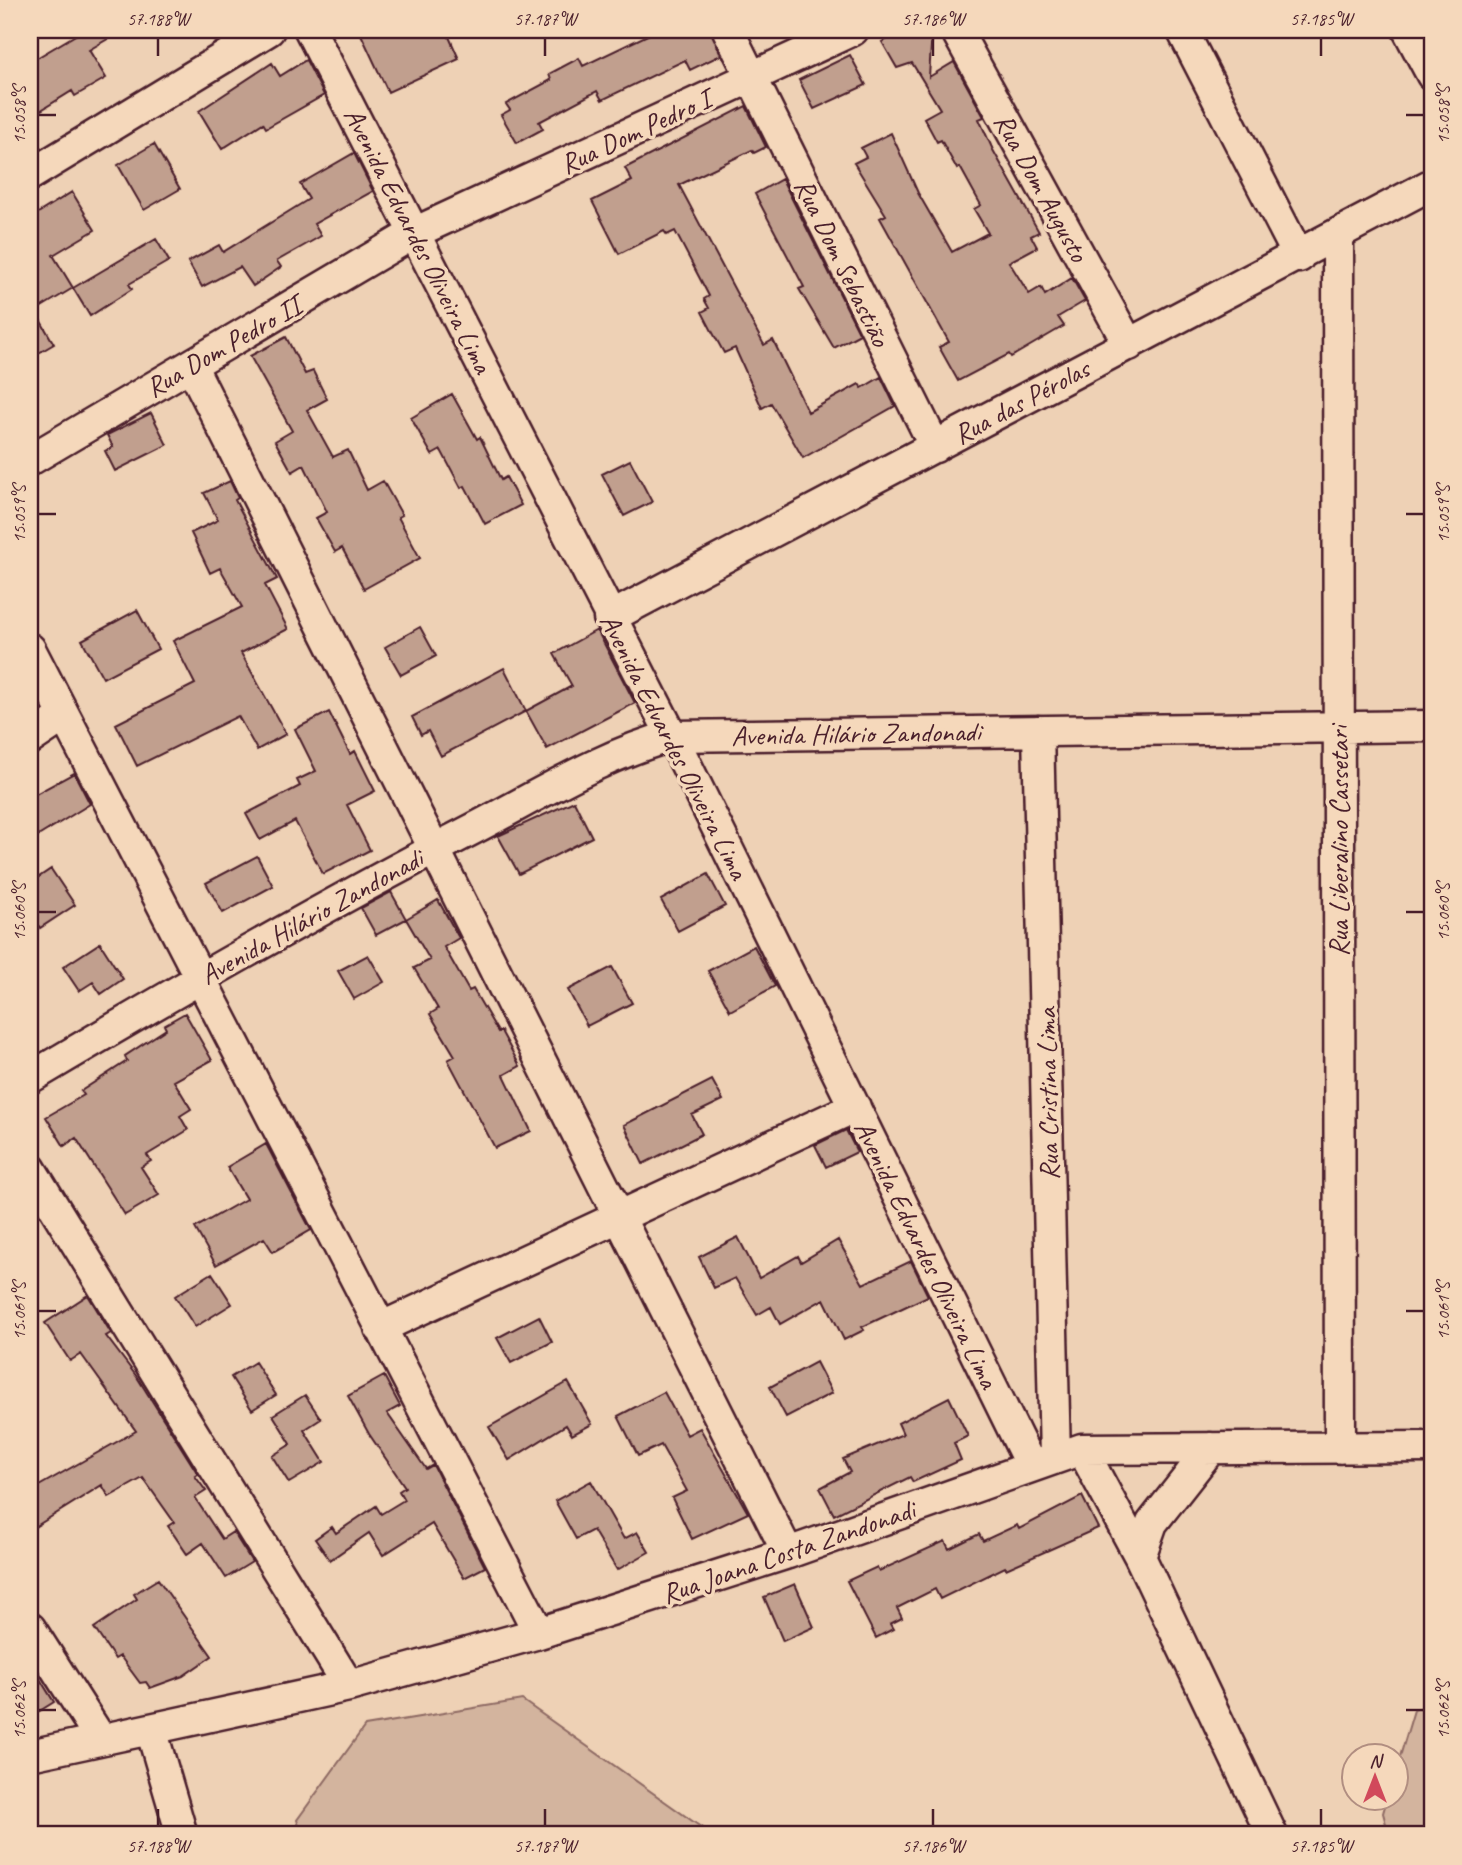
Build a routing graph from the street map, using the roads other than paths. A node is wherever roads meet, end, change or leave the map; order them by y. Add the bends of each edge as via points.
1 (269, 30) edge
2 (310, 30) edge
3 (728, 30) edge
4 (853, 30) edge
5 (956, 30) edge
6 (1182, 30) edge
7 (1408, 30) edge
8 (1432, 75) edge
9 (752, 77) junction
10 (30, 175) edge
11 (1432, 184) edge
12 (416, 232) junction
13 (1338, 235) junction
14 (1299, 257) junction
15 (1129, 345) junction
16 (191, 365) junction
17 (935, 447) junction
18 (30, 460) edge
19 (609, 618) junction
20 (30, 649) edge
21 (64, 716) junction
22 (1432, 726) edge
23 (1338, 727) junction
24 (1038, 731) junction
25 (672, 736) junction
26 (30, 739) edge
27 (433, 850) junction
28 (199, 977) junction
29 (30, 1078) edge
30 (855, 1107) junction
31 (30, 1168) edge
32 (618, 1218) junction
33 (380, 1328) junction
34 (1432, 1447) edge
35 (1211, 1448) junction
36 (1340, 1448) junction
37 (1056, 1458) junction
38 (788, 1553) junction
39 (1140, 1557) junction
40 (30, 1628) edge
41 (539, 1633) junction
42 (349, 1686) junction
43 (151, 1729) junction
44 (100, 1738) junction
45 (30, 1755) edge
46 (182, 1835) edge
47 (1272, 1835) edge

1 - 10 street
2 - 12 street, Avenida Edvardes Oliveira Lima
3 - 9 street, Rua Dom Sebastião
4 - 9 street, Rua Dom Pedro I
5 - 15 street, Rua Dom Augusto
6 - 14 street
7 - 8 street
9 - 12 street, Rua Dom Pedro I
9 - 17 street, Rua Dom Sebastião
11 - 13 street, Rua das Pérolas
12 - 16 street, Rua Dom Pedro II
12 - 19 street, Avenida Edvardes Oliveira Lima
13 - 14 street, Rua das Pérolas
13 - 23 street, Rua Liberalino Cassetari
14 - 15 street, Rua das Pérolas
15 - 17 street, Rua das Pérolas
16 - 18 street, Rua Dom Pedro II
16 - 27 street
17 - 19 street, Rua das Pérolas
19 - 25 street, Avenida Edvardes Oliveira Lima
20 - 21 street
21 - 26 street
21 - 28 street
22 - 23 street, Avenida Hilário Zandonadi
23 - 24 street, Avenida Hilário Zandonadi
23 - 36 street, Rua Liberalino Cassetari
24 - 25 street, Avenida Hilário Zandonadi
24 - 37 street, Rua Cristina Lima
25 - 27 street, Avenida Hilário Zandonadi via 634,746
25 - 30 street, Avenida Edvardes Oliveira Lima
27 - 28 street, Avenida Hilário Zandonadi
27 - 32 street
28 - 29 street, Avenida Hilário Zandonadi
28 - 33 street
30 - 32 street
30 - 37 street, Avenida Edvardes Oliveira Lima
31 - 42 street
32 - 33 street
32 - 38 street
33 - 41 street
34 - 36 street, Rua Joana Costa Zandonadi
35 - 36 street, Rua Joana Costa Zandonadi
35 - 37 street, Rua Joana Costa Zandonadi
35 - 39 street via 1152,1523
37 - 38 street, Rua Joana Costa Zandonadi
37 - 39 street, Avenida Edvardes Oliveira Lima
38 - 41 street, Rua Joana Costa Zandonadi
39 - 47 street, Avenida Edvardes Oliveira Lima
40 - 44 street
41 - 42 street, Rua Joana Costa Zandonadi
42 - 43 street, Rua Joana Costa Zandonadi
43 - 44 street, Rua Joana Costa Zandonadi
43 - 46 street
44 - 45 street, Rua Joana Costa Zandonadi

